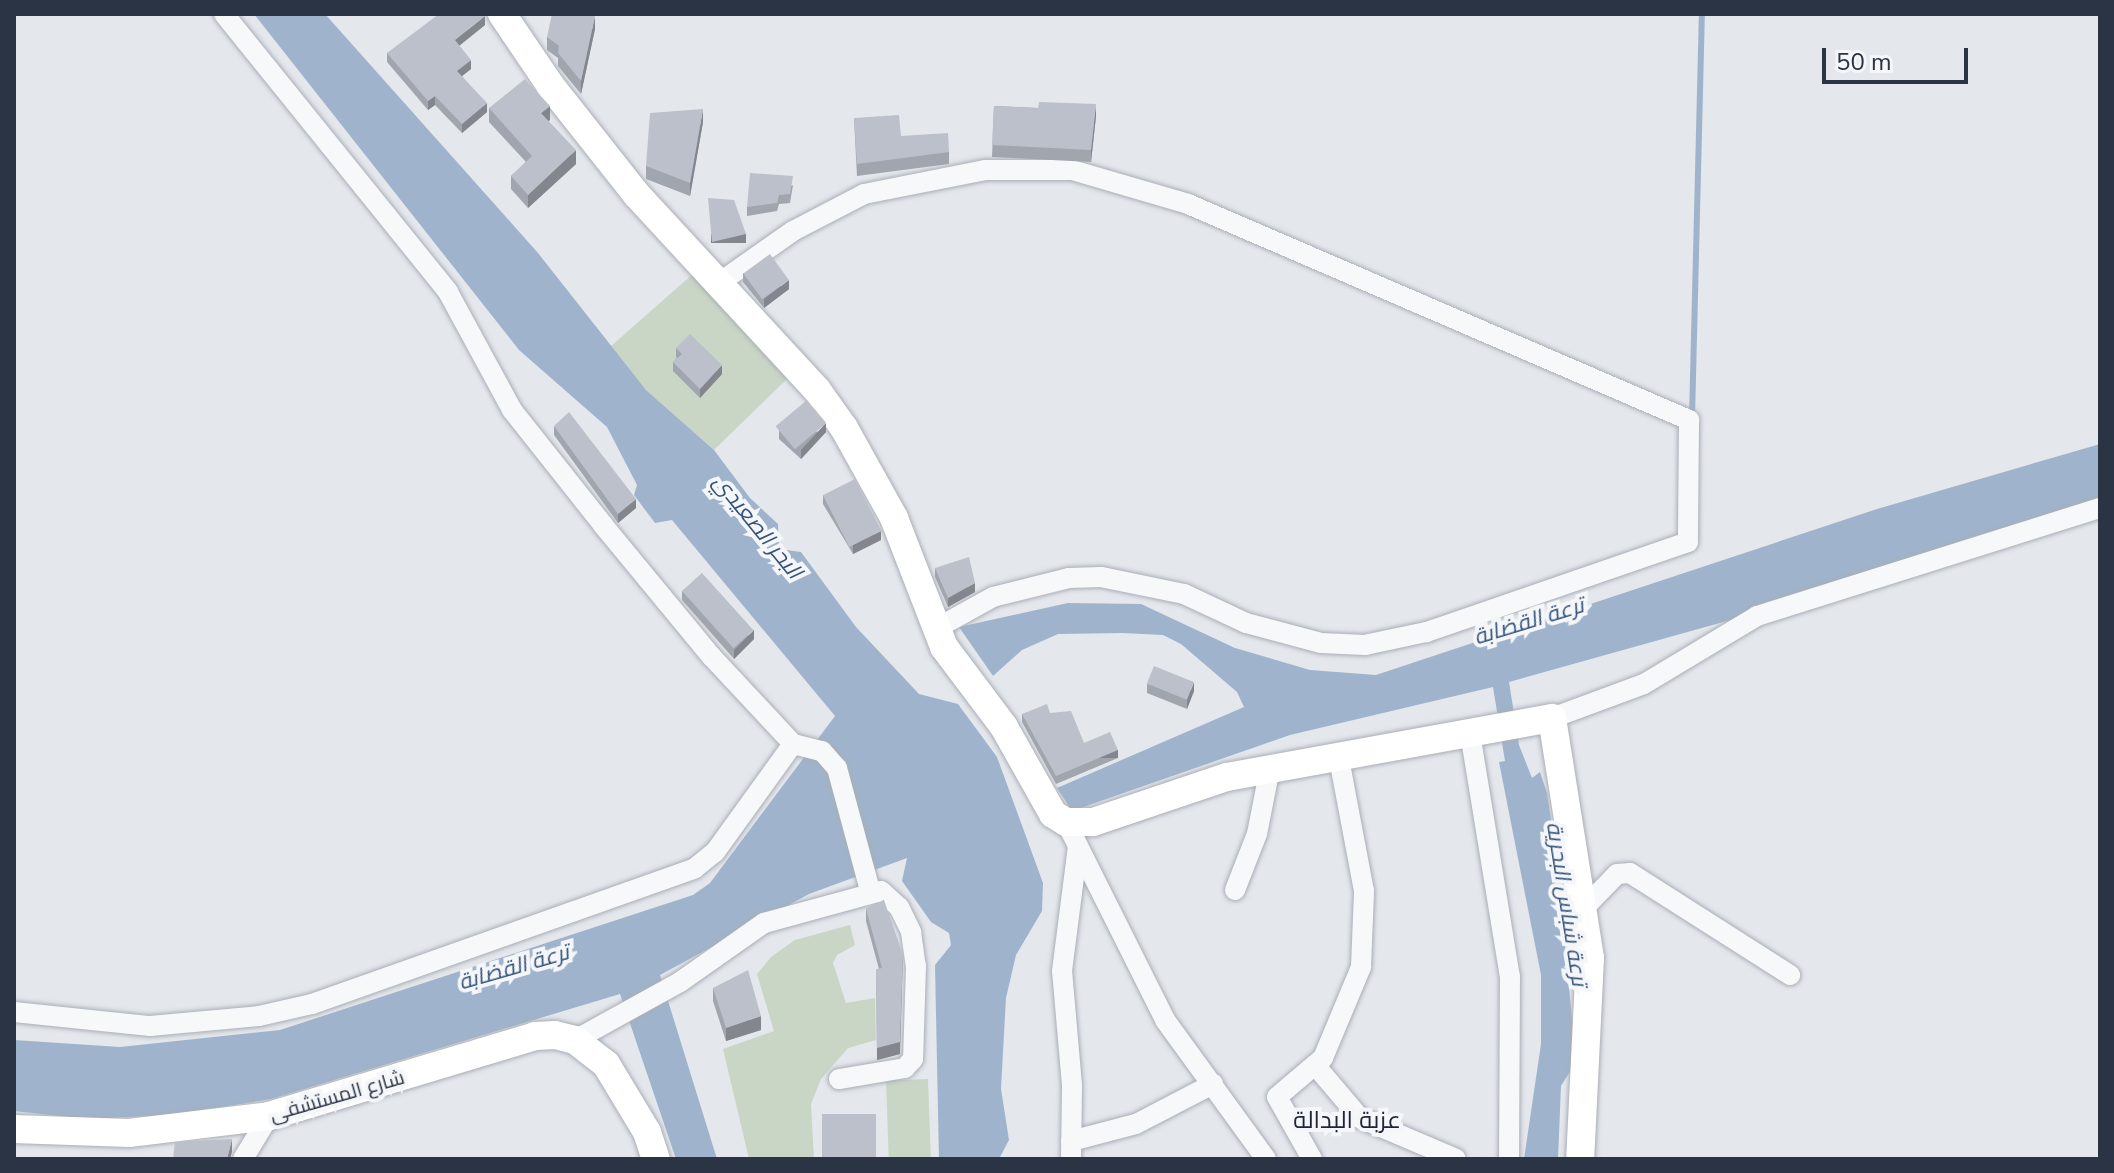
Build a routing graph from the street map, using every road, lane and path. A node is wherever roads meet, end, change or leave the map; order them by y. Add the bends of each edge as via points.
1 (224, 14) edge
2 (502, 14) edge
3 (719, 283) junction
4 (2100, 508) edge
5 (940, 638) junction
6 (1552, 718) junction
7 (1491, 729) junction
8 (793, 744) junction
9 (1339, 759) junction
10 (1270, 768) junction
11 (1072, 834) junction
12 (870, 890) junction
13 (1235, 890) dead end
14 (1585, 907) junction
15 (1790, 975) dead end
16 (14, 1012) edge
17 (575, 1040) junction
18 (1315, 1065) junction
19 (839, 1079) dead end
20 (1213, 1084) junction
21 (624, 1100) junction
22 (269, 1116) junction
23 (14, 1129) edge
24 (1071, 1150) edge
25 (243, 1159) edge
26 (636, 1159) edge
27 (656, 1159) edge
28 (1266, 1159) edge
29 (1312, 1159) edge
30 (1456, 1159) edge
31 (1509, 1159) edge
32 (1580, 1159) edge

1 - 8 street via 448,292 512,410 712,657
2 - 3 main road via 586,133
3 - 5 main road via 817,390 844,428 894,518
3 - 5 street via 793,231 864,194 985,170 1072,170 1133,185 1228,220 1689,420 1688,542 1426,632 1365,645 1321,643 1246,623 1184,594 1101,577 1069,578 993,597
4 - 6 street via 1757,616 1644,684
5 - 11 main road via 1004,727 1039,793
6 - 7 main road
6 - 14 main road
7 - 9 main road
7 - 31 street via 1510,976
8 - 12 street via 822,751 837,768
8 - 16 street via 715,852 695,868 312,1004 259,1016 150,1026
9 - 10 main road
9 - 18 street via 1367,915 1354,987 1332,1042
10 - 11 main road via 1176,792
10 - 13 street via 1257,834
11 - 20 street via 1165,1020
11 - 24 street via 1062,971 1072,1085
12 - 17 street via 764,923 659,994
12 - 19 street via 891,898 911,932 915,1053 905,1068
14 - 15 street via 1617,874 1630,873
14 - 32 main road via 1591,1009
17 - 21 main road via 606,1064
17 - 22 main road, شارع المستشفى via 535,1036
18 - 29 street via 1283,1087 1277,1103
18 - 30 street via 1360,1118
20 - 24 street
20 - 28 street
21 - 26 main road
21 - 27 main road via 641,1120
22 - 23 main road, شارع المستشفى via 129,1133
22 - 25 street

